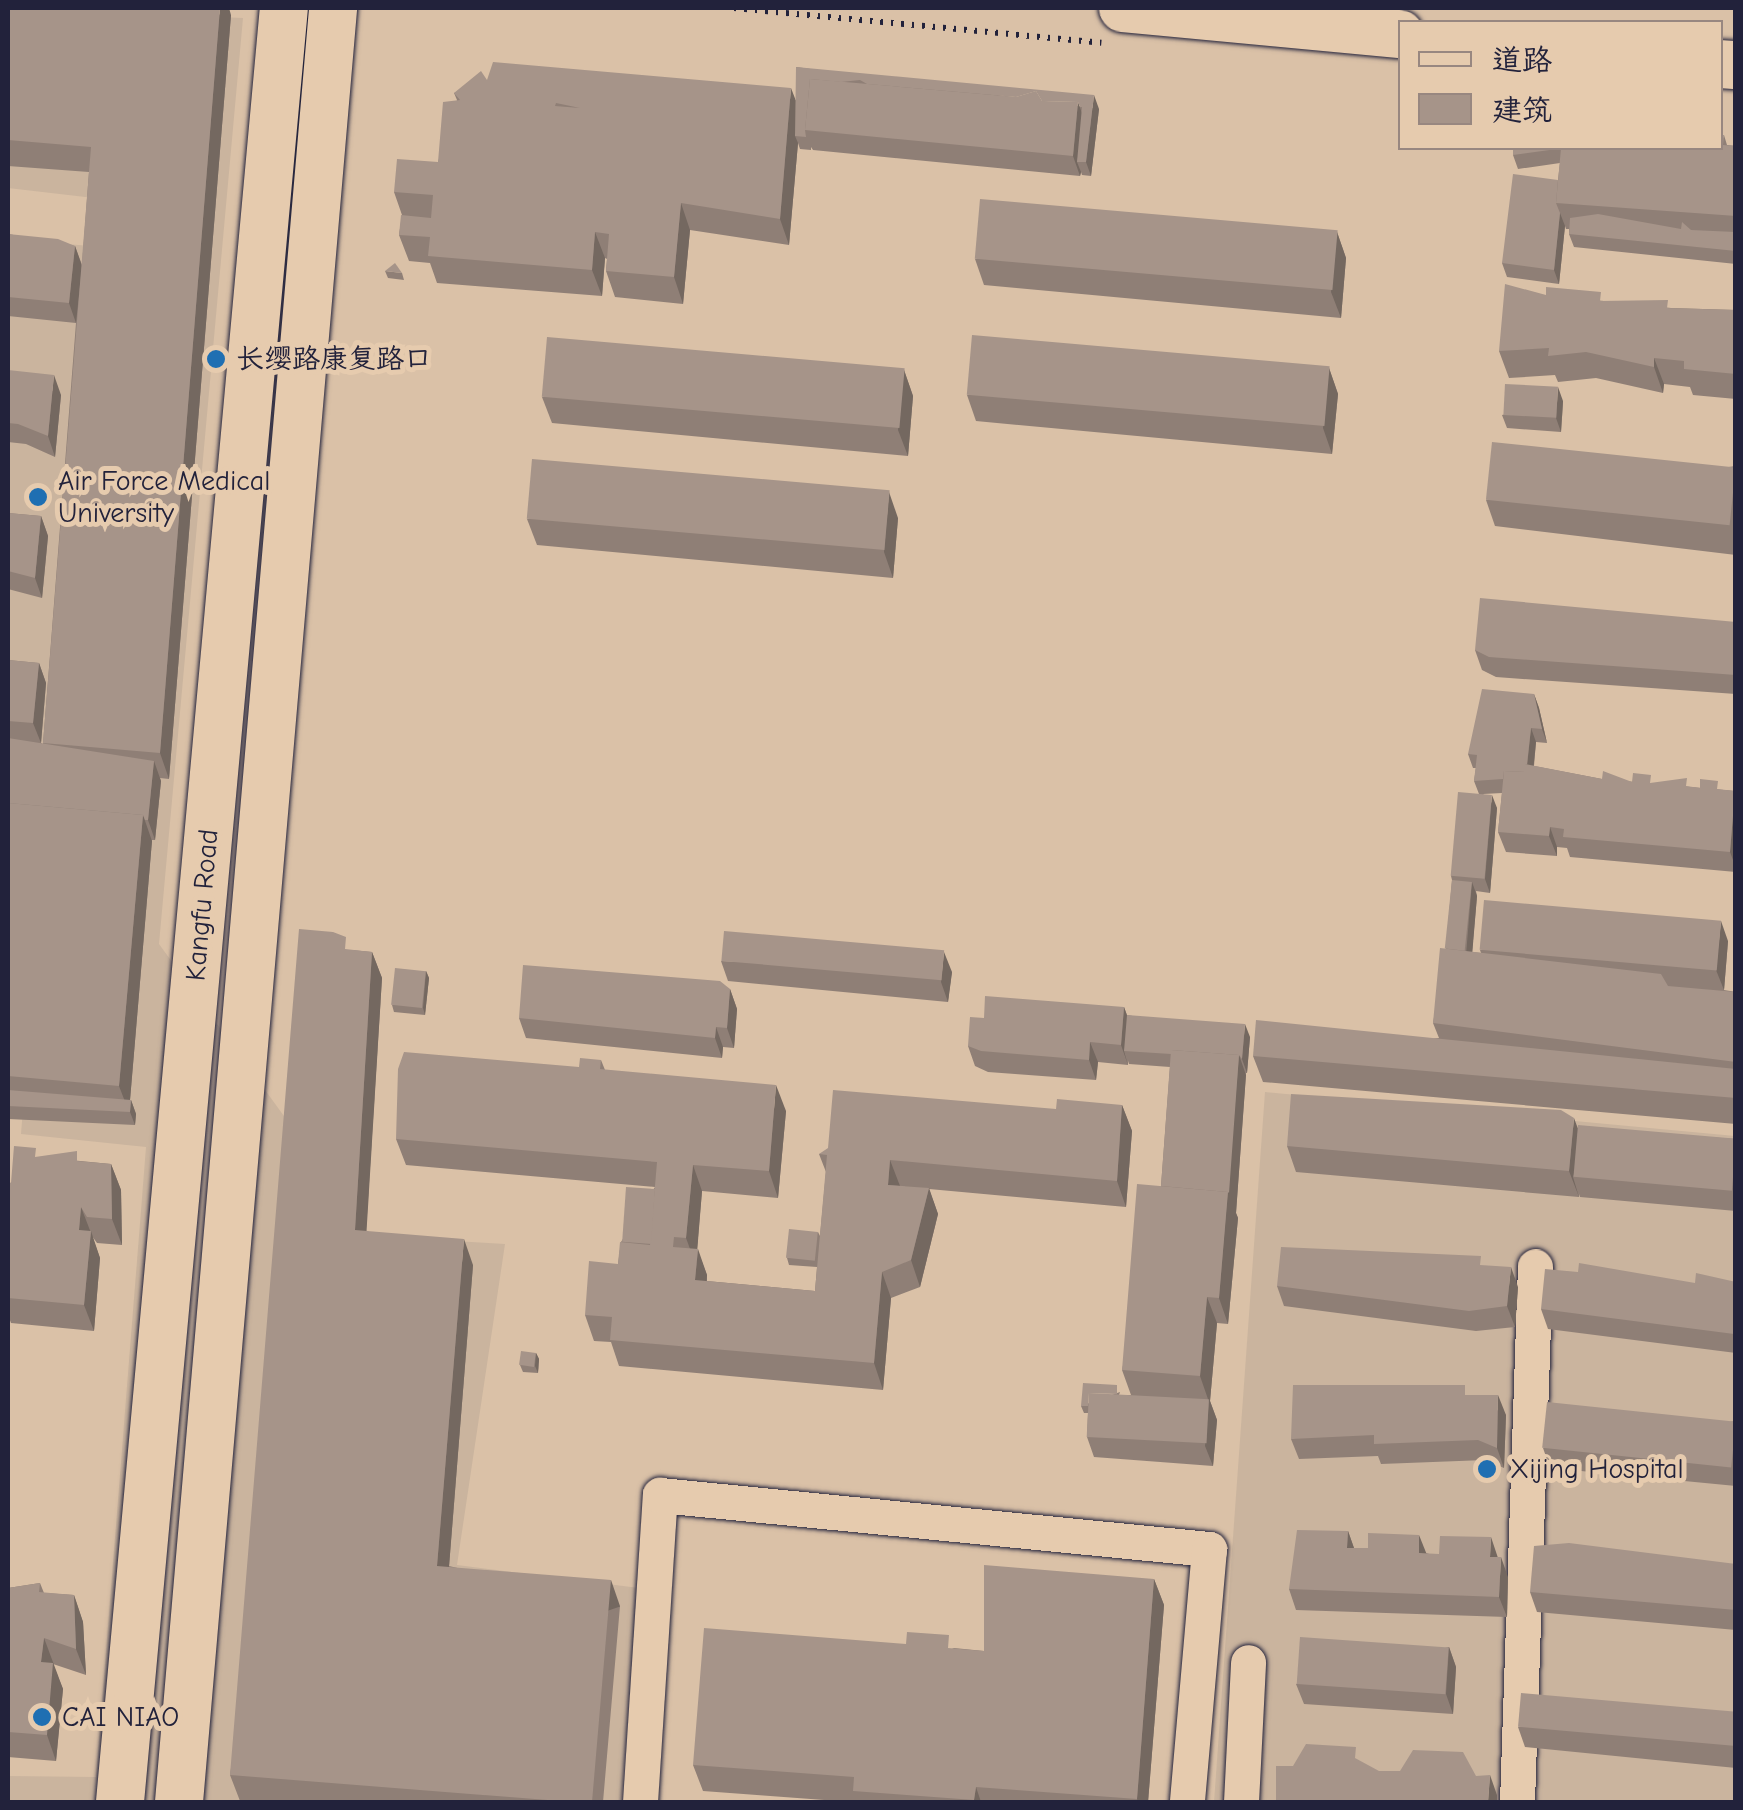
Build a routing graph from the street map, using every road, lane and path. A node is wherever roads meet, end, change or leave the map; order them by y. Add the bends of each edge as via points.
1 (284, 8) edge
2 (334, 8) edge
3 (734, 8) edge
4 (1114, 26) edge
5 (1398, 34) edge
6 (1534, 1266) dead end
7 (1248, 1662) dead end
8 (120, 1802) edge
9 (179, 1802) edge
10 (640, 1802) edge
11 (1186, 1802) edge
12 (1241, 1802) edge
13 (1517, 1802) edge

1 - 8 main road, Kangfu Road
2 - 9 main road, Kangfu Road
3 - 4 path
4 - 5 main road
6 - 13 street
7 - 12 street
10 - 11 street via 660,1495 1209,1549

